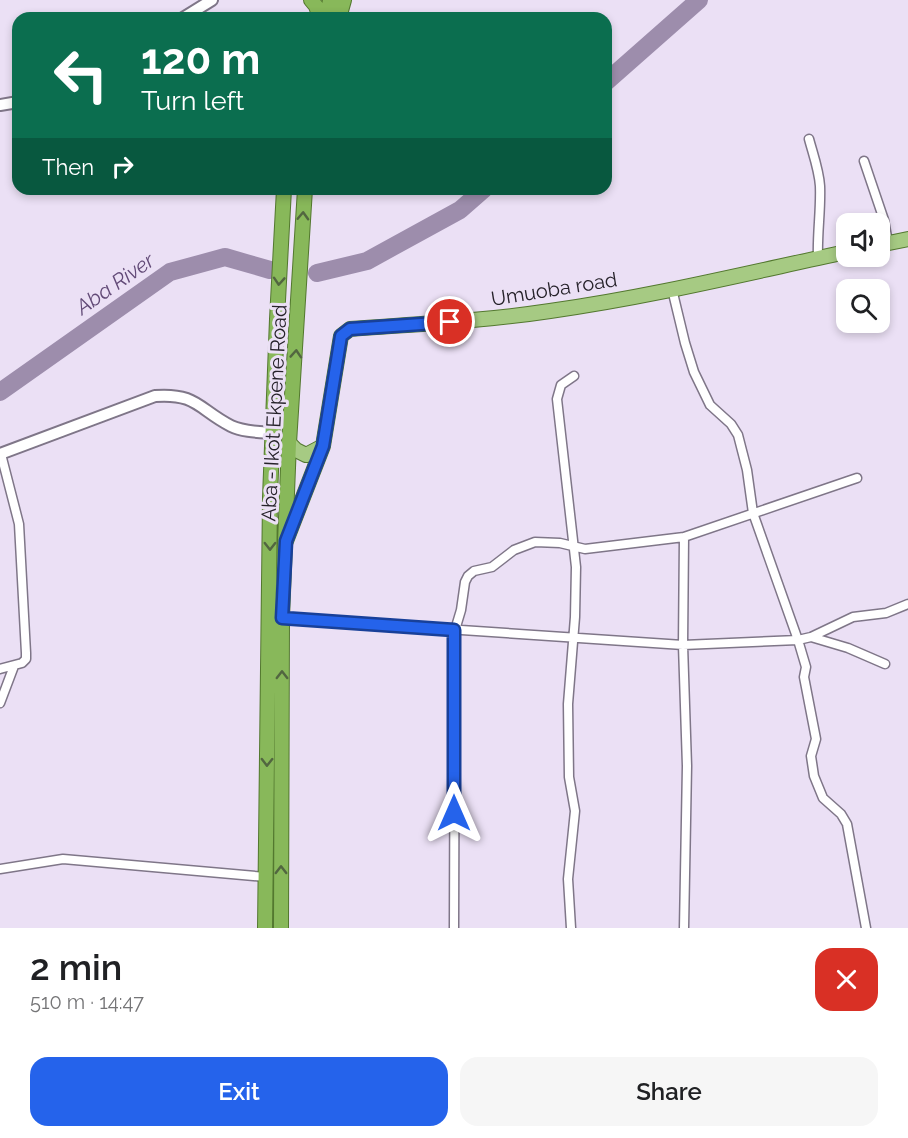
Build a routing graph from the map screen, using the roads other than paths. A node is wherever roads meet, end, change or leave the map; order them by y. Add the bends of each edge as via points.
1 (212, 0) edge
2 (193, 12) edge
3 (809, 139) dead end
4 (864, 161) dead end
5 (283, 195) edge
6 (305, 195) edge
7 (881, 213) edge
8 (908, 239) edge
9 (890, 243) edge
10 (836, 254) edge
11 (818, 258) junction
12 (672, 289) junction
13 (574, 376) dead end
14 (273, 434) junction
15 (289, 443) junction
16 (323, 446) junction
17 (0, 454) edge
18 (857, 478) dead end
19 (753, 513) junction
20 (684, 537) junction
21 (286, 541) junction
22 (574, 545) junction
23 (908, 604) edge
24 (282, 618) junction
25 (454, 630) junction
26 (811, 637) junction
27 (572, 638) junction
28 (798, 640) junction
29 (683, 645) junction
30 (885, 664) dead end
31 (14, 666) junction
32 (0, 669) edge
33 (0, 703) edge
34 (0, 869) edge
35 (266, 877) junction
36 (265, 928) edge
37 (280, 928) edge
38 (454, 928) edge
39 (571, 928) edge
40 (684, 928) edge
41 (866, 928) edge

1 - 2 street
3 - 11 street via 820,188
4 - 7 street
5 -> 14 highway, Aba - Ikot Ekpene Road
15 -> 6 highway, Aba - Ikot Ekpene Road
8 - 9 main road
10 - 11 main road, Umuoba road
11 - 12 main road, Umuoba road
12 - 16 main road, Umuoba road via 551,311 350,329 341,336
12 - 19 street via 694,372 710,405 738,435
13 - 22 street via 561,385 557,399
14 - 17 street via 231,426 176,394 154,396
14 -> 35 highway, Aba - Ikot Ekpene Road
15 - 16 main road via 306,455
15 - 21 highway, Aba - Ikot Ekpene Road
16 - 21 main road, Umuoba road
17 - 31 street via 14,500 21,547 26,659
18 - 19 street
19 - 20 street
19 - 28 street
20 - 22 street via 585,549
20 - 29 street
21 - 24 highway, Aba - Ikot Ekpene Road
22 - 25 street via 535,542 468,576
22 - 27 street
23 - 26 street via 886,613 847,619
24 - 25 street
37 -> 24 highway, Aba - Ikot Ekpene Road
25 - 27 street
25 - 38 street
26 - 28 street
26 - 30 street
27 - 29 street
27 - 39 street via 568,704 569,766 575,811 568,879
28 - 29 street
28 - 41 street via 806,667 804,677 816,739 811,756 814,776 823,798 847,824
29 - 40 street via 687,766
31 - 32 street
31 - 33 street
34 - 35 street via 63,859
35 - 36 highway, Aba - Ikot Ekpene Road

